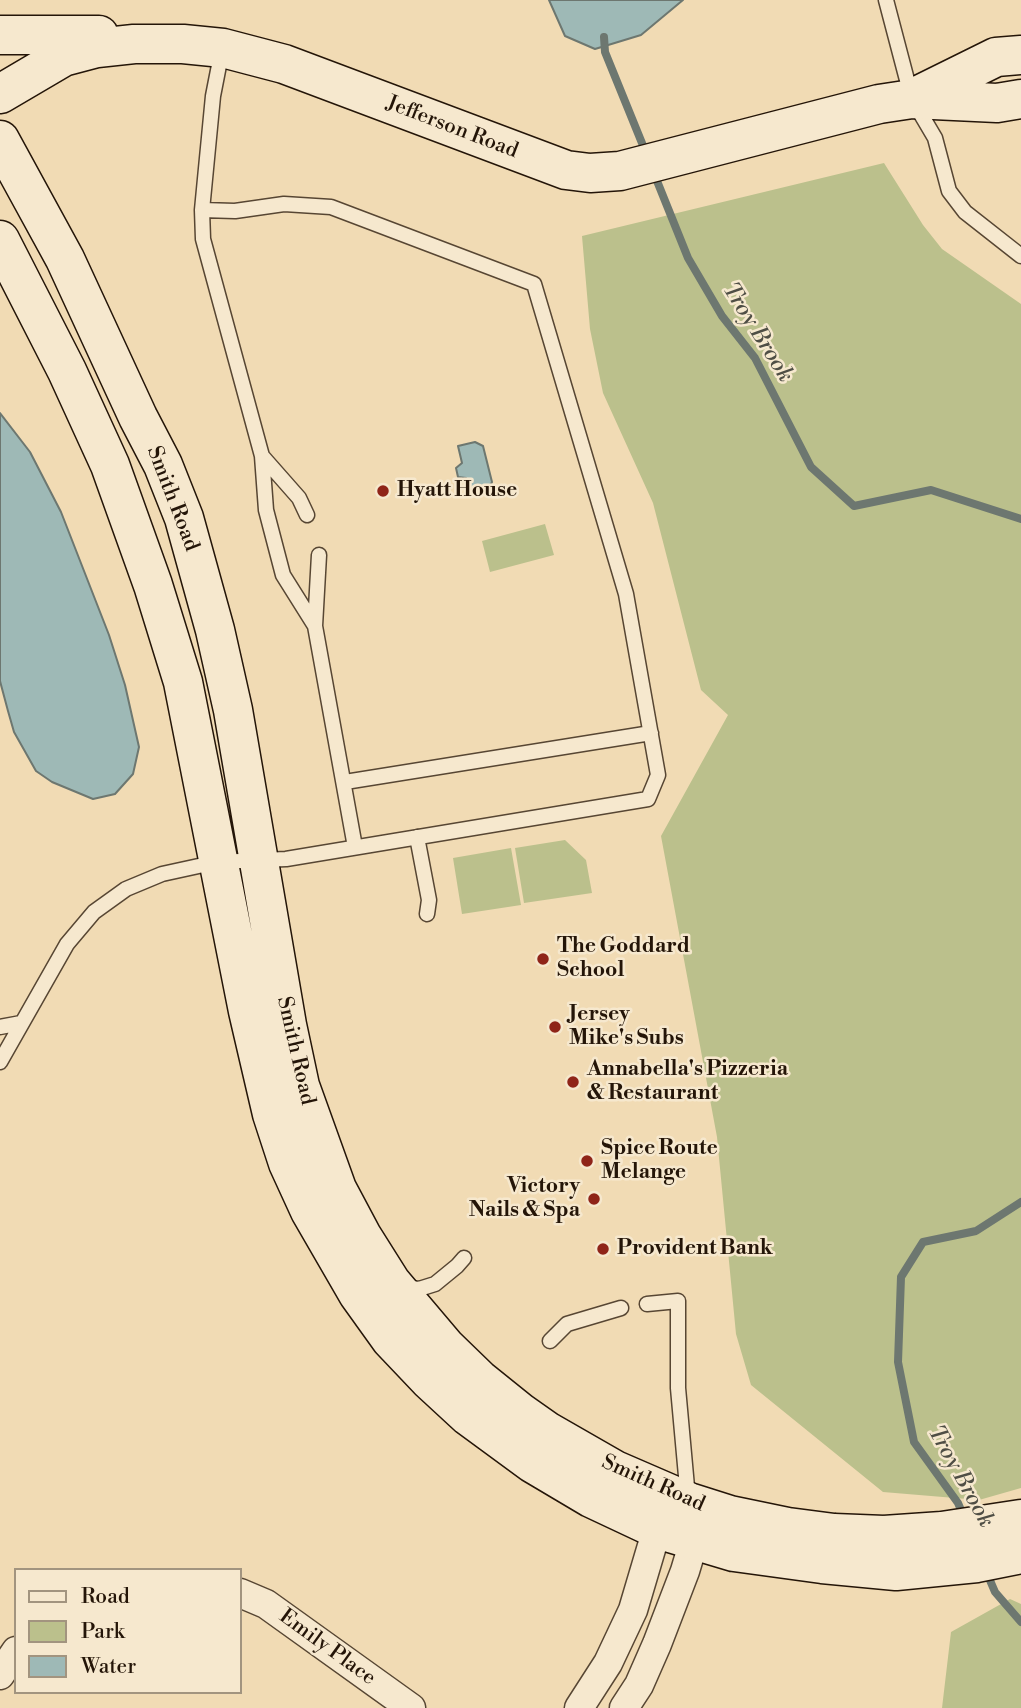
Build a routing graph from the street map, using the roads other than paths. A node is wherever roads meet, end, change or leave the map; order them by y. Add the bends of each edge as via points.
1 (886, 0) edge
2 (0, 35) edge
3 (183, 44) junction
4 (223, 48) junction
5 (1021, 54) edge
6 (0, 94) edge
7 (912, 99) junction
8 (1021, 99) edge
9 (0, 141) edge
10 (202, 210) junction
11 (0, 240) edge
12 (1021, 256) edge
13 (262, 456) junction
14 (307, 514) dead end
15 (319, 555) dead end
16 (315, 626) junction
17 (651, 733) junction
18 (345, 782) junction
19 (417, 837) junction
20 (355, 848) junction
21 (259, 861) junction
22 (217, 862) junction
23 (427, 914) dead end
24 (21, 1023) junction
25 (0, 1027) edge
26 (0, 1062) edge
27 (464, 1258) dead end
28 (396, 1287) junction
29 (647, 1304) dead end
30 (621, 1308) dead end
31 (550, 1341) dead end
32 (689, 1502) junction
33 (1021, 1519) edge
34 (657, 1529) junction
35 (694, 1541) junction
36 (943, 1548) junction
37 (1021, 1554) edge
38 (242, 1594) edge
39 (14, 1654) edge
40 (0, 1675) edge
41 (411, 1708) edge
42 (579, 1708) edge
43 (624, 1708) edge

1 - 7 lane
2 - 3 street via 148,34
3 - 4 street, Jefferson Road
3 - 6 street, Jefferson Road via 97,48 63,57
4 - 7 street, Jefferson Road via 284,64 566,170 590,173 620,171
4 - 10 lane via 213,96
5 - 7 street, Jefferson Road via 996,57
7 - 8 street, Jefferson Road via 997,103
7 - 12 lane via 935,138 949,191 965,212
9 - 21 street, Smith Road via 65,259 184,518 233,710
10 - 13 lane via 203,239
10 - 17 lane via 284,204 331,207 534,284 626,594
11 - 22 street, Smith Road via 110,465 153,585 183,682
13 - 14 lane
13 - 16 lane via 266,510 283,575
15 - 16 lane
16 - 18 lane
17 - 18 lane
17 - 19 lane via 659,775 648,799
18 - 20 lane
19 - 20 lane
19 - 23 lane via 429,900
20 - 21 lane
21 - 22 lane
21 - 28 street, Smith Road via 300,1086 337,1189
22 - 24 lane via 162,874 126,888 94,912 67,944
22 - 34 street, Smith Road via 272,1114 310,1211 358,1294 391,1340 468,1416 567,1484
24 - 25 lane
24 - 26 lane
27 - 28 lane via 435,1284 419,1289
28 - 32 street, Smith Road via 446,1347 520,1412 615,1470
29 - 32 lane via 678,1301 680,1415
30 - 31 lane via 567,1324
32 - 34 street
32 - 35 street
32 - 36 street, Smith Road via 753,1520 834,1533 884,1535
33 - 36 street, Smith Road
34 - 35 street, Smith Road
34 - 42 street via 633,1610 608,1663
35 - 36 street, Smith Road via 734,1552 896,1571
35 - 43 street via 657,1644
36 - 37 street, Smith Road via 977,1563
38 - 41 street, Emily Place via 266,1604
39 - 40 street

